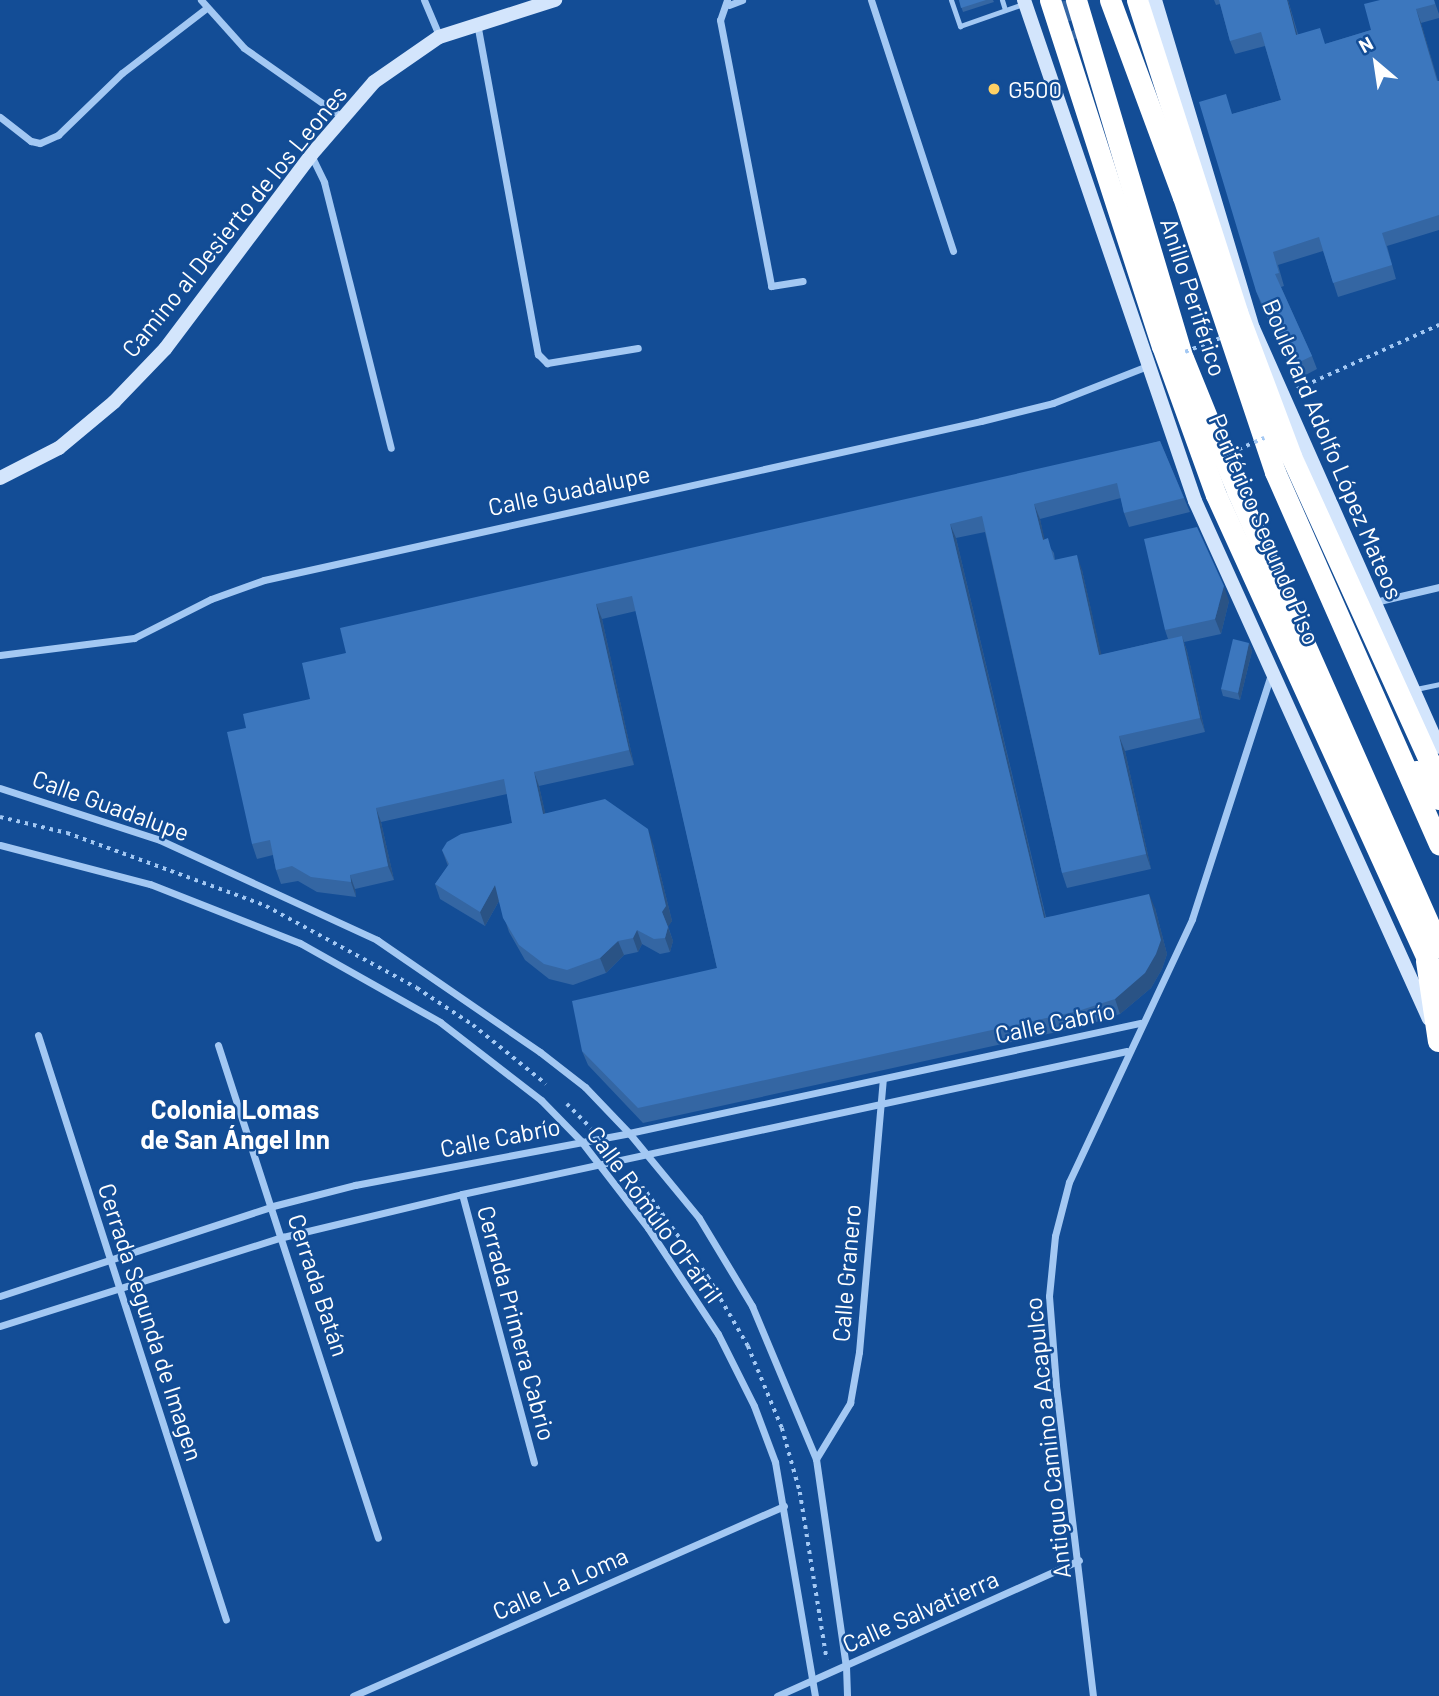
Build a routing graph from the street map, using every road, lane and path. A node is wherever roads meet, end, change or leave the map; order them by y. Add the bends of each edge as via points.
1 (201, 0) edge
2 (424, 0) edge
3 (555, 0) edge
4 (742, 0) edge
5 (871, 0) edge
6 (951, 0) edge
7 (1002, 0) edge
8 (1050, 0) edge
9 (1076, 0) edge
10 (1110, 0) edge
11 (1137, 0) edge
12 (1155, 0) edge
13 (728, 2) edge
14 (1024, 2) edge
15 (205, 9) junction
16 (1005, 10) junction
17 (477, 22) junction
18 (1128, 28) dead end
19 (439, 37) junction
20 (1142, 79) junction
21 (0, 117) edge
22 (342, 117) junction
23 (311, 155) junction
24 (953, 251) dead end
25 (803, 281) dead end
26 (1151, 285) dead end
27 (1439, 325) edge
28 (1236, 333) dead end
29 (1180, 344) junction
30 (638, 348) dead end
31 (1150, 365) junction
32 (1282, 396) junction
33 (1276, 432) dead end
34 (391, 448) dead end
35 (1219, 458) dead end
36 (0, 478) edge
37 (1439, 587) edge
38 (1373, 602) junction
39 (0, 655) edge
40 (1272, 671) junction
41 (1439, 684) edge
42 (1413, 690) junction
43 (1396, 746) junction
44 (1439, 747) edge
45 (1439, 783) edge
46 (0, 788) edge
47 (1439, 799) edge
48 (1439, 844) edge
49 (0, 845) edge
50 (1414, 890) junction
51 (1439, 947) edge
52 (1439, 985) edge
53 (1140, 1023) junction
54 (38, 1035) dead end
55 (1439, 1041) edge
56 (218, 1045) dead end
57 (1127, 1051) junction
58 (883, 1080) junction
59 (881, 1104) junction
60 (629, 1133) junction
61 (581, 1140) junction
62 (649, 1155) junction
63 (600, 1165) junction
64 (462, 1194) junction
65 (273, 1206) junction
66 (283, 1237) junction
67 (111, 1259) junction
68 (120, 1287) junction
69 (0, 1296) edge
70 (0, 1326) edge
71 (816, 1459) junction
72 (534, 1462) dead end
73 (784, 1506) junction
74 (378, 1538) dead end
75 (1079, 1560) junction
76 (226, 1620) dead end
77 (846, 1666) junction
78 (815, 1679) junction
79 (353, 1696) edge
80 (777, 1696) edge
81 (814, 1696) edge
82 (847, 1696) edge
83 (1093, 1696) edge

1 - 15 street
2 - 19 street
3 - 17 main road, Camino al Desierto de los Leones
4 - 13 street
5 - 24 street
6 - 16 lane via 960,26
7 - 16 lane
8 - 52 highway, Periférico Segundo Piso, bridge via 1162,346 1216,495
9 - 29 highway, Anillo Periférico
10 - 20 highway, Anillo Periférico
11 - 45 highway, bridge via 1237,312 1291,456
12 - 32 main road, Boulevard Adolfo López Mateos via 1253,328
13 - 25 street via 720,20 771,286
14 - 16 lane
14 - 31 main road
15 - 21 street via 122,73 58,135 40,143 31,141
15 - 22 street via 244,48
17 - 19 main road, Camino al Desierto de los Leones
17 - 30 street via 538,354 547,363
18 - 20 highway
19 - 22 main road, Camino al Desierto de los Leones via 403,58
20 - 43 highway, Anillo Periférico via 1275,472
22 - 23 main road, Camino al Desierto de los Leones
23 - 34 street via 324,182
23 - 36 main road, Camino al Desierto de los Leones via 164,349 114,402 59,448
26 - 29 highway
27 - 32 path
28 - 29 path, bridge
29 - 50 highway, Anillo Periférico via 1237,491
31 - 39 street, Calle Guadalupe via 1053,403 981,421 264,580 211,599 134,638
31 - 40 main road via 1195,501
32 - 38 main road, Boulevard Adolfo López Mateos
33 - 35 path, bridge
37 - 38 street
38 - 42 main road, Boulevard Adolfo López Mateos
40 - 53 street, Antiguo Camino a Acapulco via 1192,919
40 - 55 main road
41 - 42 lane
42 - 44 main road, Boulevard Adolfo López Mateos
43 - 47 highway
43 - 48 highway, Anillo Periférico
46 - 60 street, Calle Guadalupe via 160,840 377,940 540,1052 585,1087
49 - 61 street, Calle Rómulo O'Farril via 150,884 300,943 440,1022 541,1100
50 - 51 highway, Anillo Periférico
50 - 55 highway
53 - 57 street, Antiguo Camino a Acapulco
53 - 58 street, Calle Cabrío
54 - 67 street, Cerrada Segunda de Imagen
56 - 65 street, Cerrada Batán
57 - 59 street, Calle Cabrío
57 - 75 street, Antiguo Camino a Acapulco via 1069,1182 1055,1236 1051,1322
58 - 59 street, Calle Granero
58 - 60 street, Calle Cabrío
59 - 62 street, Calle Cabrío
59 - 71 street, Calle Granero via 859,1352 850,1403
60 - 61 street, Calle Cabrío
60 - 62 street, Calle Rómulo O'Farril
61 - 63 street, Calle Rómulo O'Farril
61 - 65 street, Calle Cabrío
62 - 63 street, Calle Cabrío
62 - 71 street, Calle Rómulo O'Farril via 699,1217 752,1306
63 - 64 street, Calle Cabrío
63 - 73 street, Calle Rómulo O'Farril via 718,1334 754,1406 775,1462
64 - 66 street, Calle Cabrío
64 - 72 street, Cerrada Primera Cabrio
65 - 66 street, Cerrada Batán
65 - 67 street, Calle Cabrío
66 - 68 street, Calle Cabrío
66 - 74 street, Cerrada Batán
67 - 68 street, Cerrada Segunda de Imagen
67 - 69 street, Calle Cabrío
68 - 70 street, Calle Cabrío
68 - 76 street, Cerrada Segunda de Imagen
71 - 77 street, Calle Rómulo O'Farril
73 - 78 street, Calle Rómulo O'Farril
73 - 79 street, Calle La Loma
75 - 77 street, Calle Salvatierra
75 - 83 street, Antiguo Camino a Acapulco
77 - 78 street, Calle Salvatierra
77 - 82 street, Calle Rómulo O'Farril
78 - 80 street, Calle Salvatierra
78 - 81 street, Calle Rómulo O'Farril

